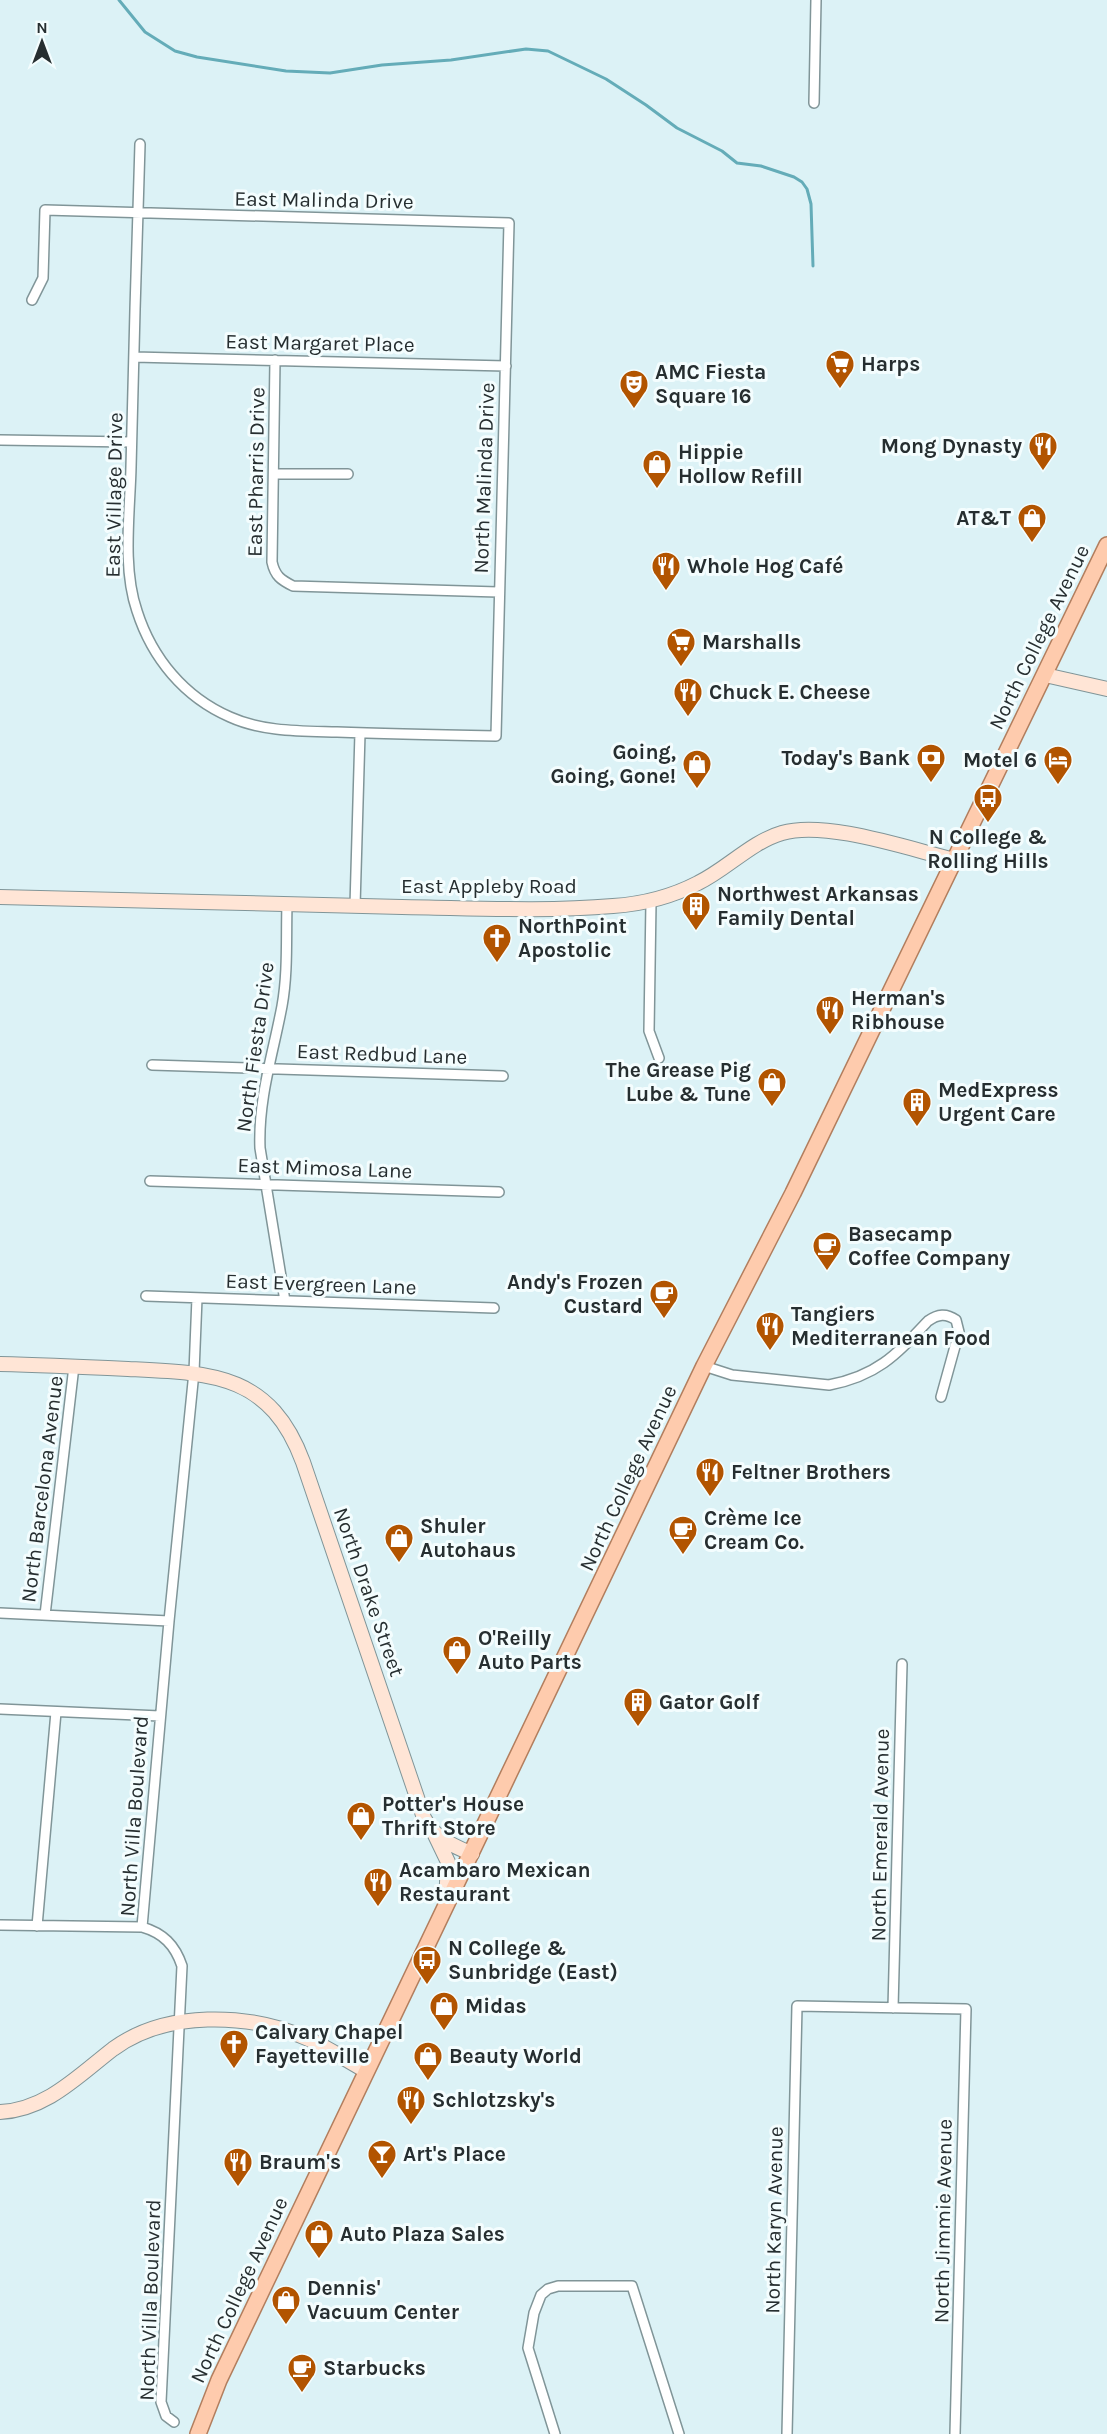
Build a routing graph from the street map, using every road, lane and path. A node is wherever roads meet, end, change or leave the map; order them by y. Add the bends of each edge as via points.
1 (816, 0) edge
2 (814, 103) dead end
3 (140, 144) dead end
4 (138, 214) junction
5 (509, 223) joint
6 (32, 300) dead end
7 (135, 357) junction
8 (275, 360) junction
9 (506, 366) junction
10 (0, 440) edge
11 (132, 442) junction
12 (274, 474) junction
13 (348, 474) dead end
14 (1107, 545) edge
15 (498, 592) junction
16 (1045, 675) junction
17 (1107, 689) edge
18 (360, 733) junction
19 (496, 736) joint
20 (954, 860) junction
21 (0, 897) edge
22 (651, 902) junction
23 (287, 904) junction
24 (356, 906) junction
25 (659, 1058) dead end
26 (152, 1065) dead end
27 (268, 1069) junction
28 (502, 1076) dead end
29 (150, 1181) dead end
30 (266, 1184) junction
31 (499, 1192) dead end
32 (146, 1296) dead end
33 (197, 1298) junction
34 (285, 1301) junction
35 (494, 1308) dead end
36 (0, 1364) edge
37 (74, 1366) junction
38 (704, 1366) junction
39 (194, 1372) junction
40 (941, 1397) dead end
41 (0, 1613) edge
42 (45, 1615) junction
43 (169, 1621) junction
44 (902, 1664) dead end
45 (0, 1710) edge
46 (56, 1712) junction
47 (160, 1716) junction
48 (434, 1834) junction
49 (472, 1854) junction
50 (445, 1910) junction
51 (0, 1925) edge
52 (37, 1926) junction
53 (142, 1927) junction
54 (893, 2008) junction
55 (180, 2024) junction
56 (366, 2071) junction
57 (0, 2112) edge
58 (174, 2422) dead end
59 (198, 2434) edge
60 (555, 2434) edge
61 (679, 2434) edge
62 (787, 2434) edge
63 (955, 2434) edge

1 - 2 street
3 - 4 street, East Village Drive
4 - 5 street, East Malinda Drive
4 - 6 street, East Malinda Drive via 45,210 43,278
4 - 7 street, East Village Drive
5 - 9 street, North Malinda Drive
7 - 8 street, East Margaret Place
7 - 11 street, East Village Drive
8 - 9 street, East Margaret Place
8 - 12 street, East Pharris Drive
9 - 15 street, North Malinda Drive
10 - 11 street
11 - 18 street, East Village Drive via 132,593 144,632 167,669 198,700 230,718 284,730
12 - 13 street
12 - 15 street, East Pharris Drive via 272,562 281,580 294,586
14 - 16 main road, North College Avenue
15 - 19 street, North Malinda Drive
16 - 17 street
16 - 20 main road, North College Avenue
18 - 19 street, East Village Drive
18 - 24 street
20 - 22 street, East Appleby Road via 839,831 795,830 772,836 699,883
20 - 38 main road, North College Avenue via 794,1193
21 - 23 street, East Appleby Road
22 - 24 street, East Appleby Road via 580,909
22 - 25 street via 649,1031
23 - 24 street, East Appleby Road
23 - 27 street, North Fiesta Drive via 284,992
26 - 27 street, East Redbud Lane
27 - 28 street, East Redbud Lane
27 - 30 street, North Fiesta Drive via 259,1116
29 - 30 street, East Mimosa Lane
30 - 31 street, East Mimosa Lane
30 - 34 street, North Fiesta Drive
32 - 33 street, East Evergreen Lane
33 - 34 street, East Evergreen Lane
33 - 39 street, North Villa Boulevard
34 - 35 street, East Evergreen Lane
36 - 37 street, North Drake Street
37 - 39 street, North Drake Street
37 - 42 street, North Barcelona Avenue
38 - 40 street via 732,1375 844,1382 893,1358 928,1321 943,1315 956,1320 959,1332
38 - 49 main road, North College Avenue
39 - 43 street, North Villa Boulevard
39 - 48 street, North Drake Street via 225,1379 250,1391 278,1414 291,1435 424,1818
41 - 42 street
42 - 43 street
43 - 47 street, North Villa Boulevard
44 - 54 street, North Emerald Avenue
45 - 46 street
46 - 47 street
46 - 52 street
47 - 53 street, North Villa Boulevard
48 - 49 street
48 - 50 street, North Drake Street via 448,1862
49 - 50 main road, North College Avenue
50 - 56 main road, North College Avenue
51 - 52 street
52 - 53 street
53 - 55 street, North Villa Boulevard via 161,1934 179,1957
54 - 62 street, North Karyn Avenue via 797,2006
54 - 63 street, North Jimmie Avenue via 966,2009
55 - 56 street via 215,2020 264,2025 306,2038
55 - 57 street via 150,2030 124,2042 37,2105
55 - 58 street, North Villa Boulevard via 161,2402 166,2416
56 - 59 main road, North College Avenue via 219,2379
60 - 61 street via 528,2348 541,2295 558,2286 632,2286

